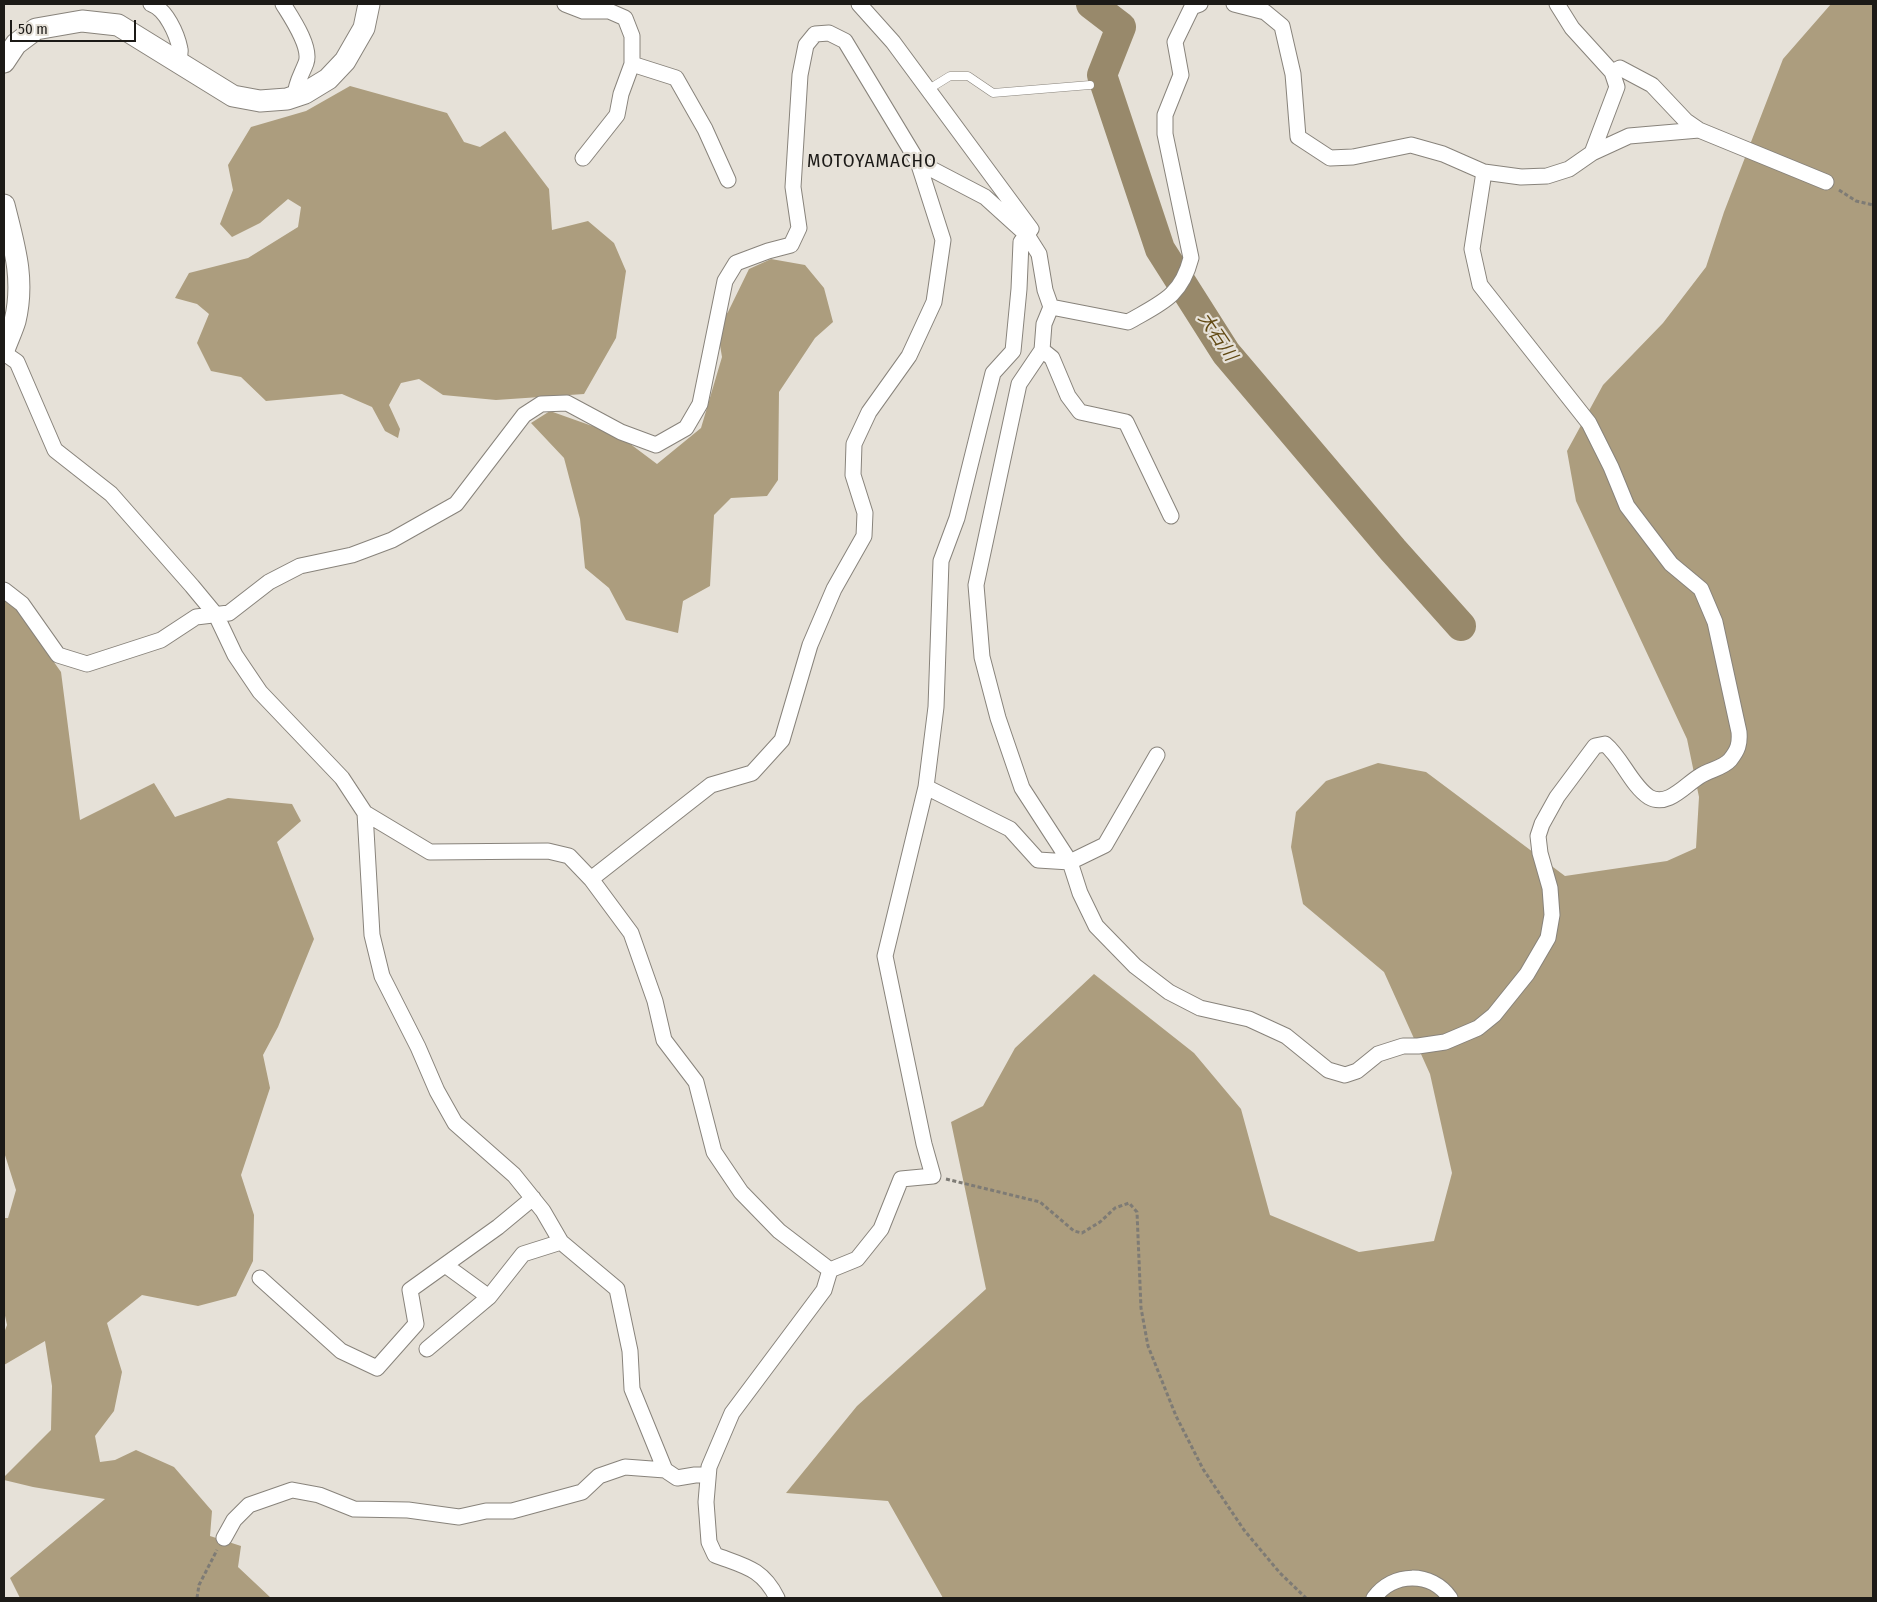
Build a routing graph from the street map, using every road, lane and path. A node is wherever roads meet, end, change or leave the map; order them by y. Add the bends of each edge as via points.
1 (151, 4) edge
2 (282, 4) edge
3 (369, 4) edge
4 (565, 4) edge
5 (859, 4) edge
6 (1200, 4) edge
7 (1234, 4) edge
8 (1557, 4) edge
9 (178, 61) junction
10 (4, 62) edge
11 (632, 64) junction
12 (1612, 72) junction
13 (1090, 84) dead end
14 (929, 89) junction
15 (295, 96) junction
16 (1698, 130) junction
17 (1592, 153) junction
18 (584, 158) dead end
19 (918, 162) junction
20 (1484, 172) junction
21 (728, 180) dead end
22 (1826, 182) joint
23 (4, 205) edge
24 (1873, 205) edge
25 (1028, 235) junction
26 (1052, 307) junction
27 (9, 320) edge
28 (1042, 350) junction
29 (4, 352) edge
30 (1170, 516) dead end
31 (4, 590) edge
32 (216, 614) junction
33 (1157, 755) dead end
34 (926, 786) junction
35 (365, 813) junction
36 (1070, 862) junction
37 (592, 879) junction
38 (933, 1176) junction
39 (533, 1198) junction
40 (561, 1242) junction
41 (445, 1265) junction
42 (830, 1270) junction
43 (260, 1278) dead end
44 (489, 1297) junction
45 (427, 1349) dead end
46 (665, 1470) junction
47 (708, 1475) junction
48 (224, 1538) joint
49 (197, 1598) edge
50 (777, 1598) edge
51 (1306, 1598) edge
52 (1374, 1598) edge
53 (1450, 1598) edge

1 - 9 street via 171,24 181,51
2 - 15 street via 302,35 307,61 296,83
3 - 15 main road via 364,28 345,61 328,79
4 - 11 street via 583,11 609,11 625,18 632,36
5 - 14 street
6 - 26 street via 1192,7 1175,42 1182,75 1165,115 1165,134 1192,258 1187,276 1170,298 1128,322
7 - 20 street via 1264,12 1282,26 1293,74 1298,138 1330,158 1353,157 1410,145 1443,154
8 - 12 street via 1572,28
9 - 10 main road via 118,25 82,21 36,29 16,44
9 - 15 main road via 233,96 260,101
11 - 18 street via 617,115
11 - 21 street via 676,78
12 - 16 street via 1620,68 1652,84
12 - 17 street via 1617,86
13 - 14 lane via 993,93 968,76 950,76
14 - 25 street via 1031,229
16 - 17 street via 1629,136
16 - 22 street
17 - 20 street via 1569,169 1547,176 1521,177
19 - 25 street via 985,197
19 - 32 street via 846,42 829,33 815,34 806,44 799,94 793,186 799,228 790,245 736,263 725,281 700,404 686,428 656,445 621,432 567,404 541,404 524,415 456,504 392,540 352,555 300,566 269,582 229,613
19 - 37 street via 943,240 934,302 909,356 869,412 854,444 853,475 866,513 864,536 834,589 810,645 782,740 752,773 711,785
20 - 36 street via 1472,249 1480,284 1589,423 1627,506 1670,564 1701,589 1715,622 1740,745 1729,762 1699,776 1680,793 1661,800 1650,797 1635,782 1614,752 1604,744 1595,746 1557,798 1538,836 1550,888 1552,915 1548,938 1527,974 1494,1015 1478,1028 1445,1042 1403,1046 1378,1054 1357,1071 1345,1075 1328,1070 1286,1036 1248,1019 1200,1008 1168,992 1135,966 1096,926
22 - 24 path via 1856,201
23 - 27 main road via 18,259 20,291
25 - 26 street via 1039,254 1045,290
25 - 34 street via 1021,242 1013,351 994,374 957,518 941,561 936,707
26 - 28 street via 1044,324
27 - 29 main road
28 - 30 street via 1052,358 1068,396 1080,412 1126,422
28 - 36 street via 1019,384 976,585 982,657 998,718 1022,788
29 - 32 street via 17,362 55,450 111,494
31 - 32 street via 22,604 58,655 87,664 161,640 196,617
32 - 35 street via 234,655 260,692 342,778
33 - 36 street via 1105,845
34 - 36 street via 1010,829 1038,860
34 - 38 street via 885,956
35 - 37 street via 430,852 548,851 569,856
35 - 39 street via 372,936 382,976 455,1123 514,1175
37 - 42 street via 631,933 655,1001 664,1040 696,1082 714,1152 741,1192 779,1231
38 - 42 street via 902,1179 881,1229 856,1259
38 - 51 path via 1040,1202 1074,1231 1082,1233 1115,1208 1129,1203 1137,1212 1141,1308 1148,1346 1176,1416 1203,1469 1244,1530
39 - 40 street
39 - 41 street
40 - 44 street via 523,1254
40 - 46 street via 617,1289 630,1351 632,1389
41 - 43 street via 410,1290 416,1324 377,1368 341,1351
41 - 44 street
42 - 47 street via 824,1290 732,1413
44 - 45 street
46 - 47 street via 677,1478
46 - 48 street via 626,1467 599,1476 582,1492 512,1511 486,1511 459,1517 408,1510 354,1509 319,1495 292,1490 249,1505 234,1520
47 - 50 street via 709,1542 715,1555 752,1569 770,1583
48 - 49 path via 199,1585
52 - 53 street via 1392,1581 1415,1577 1432,1582

